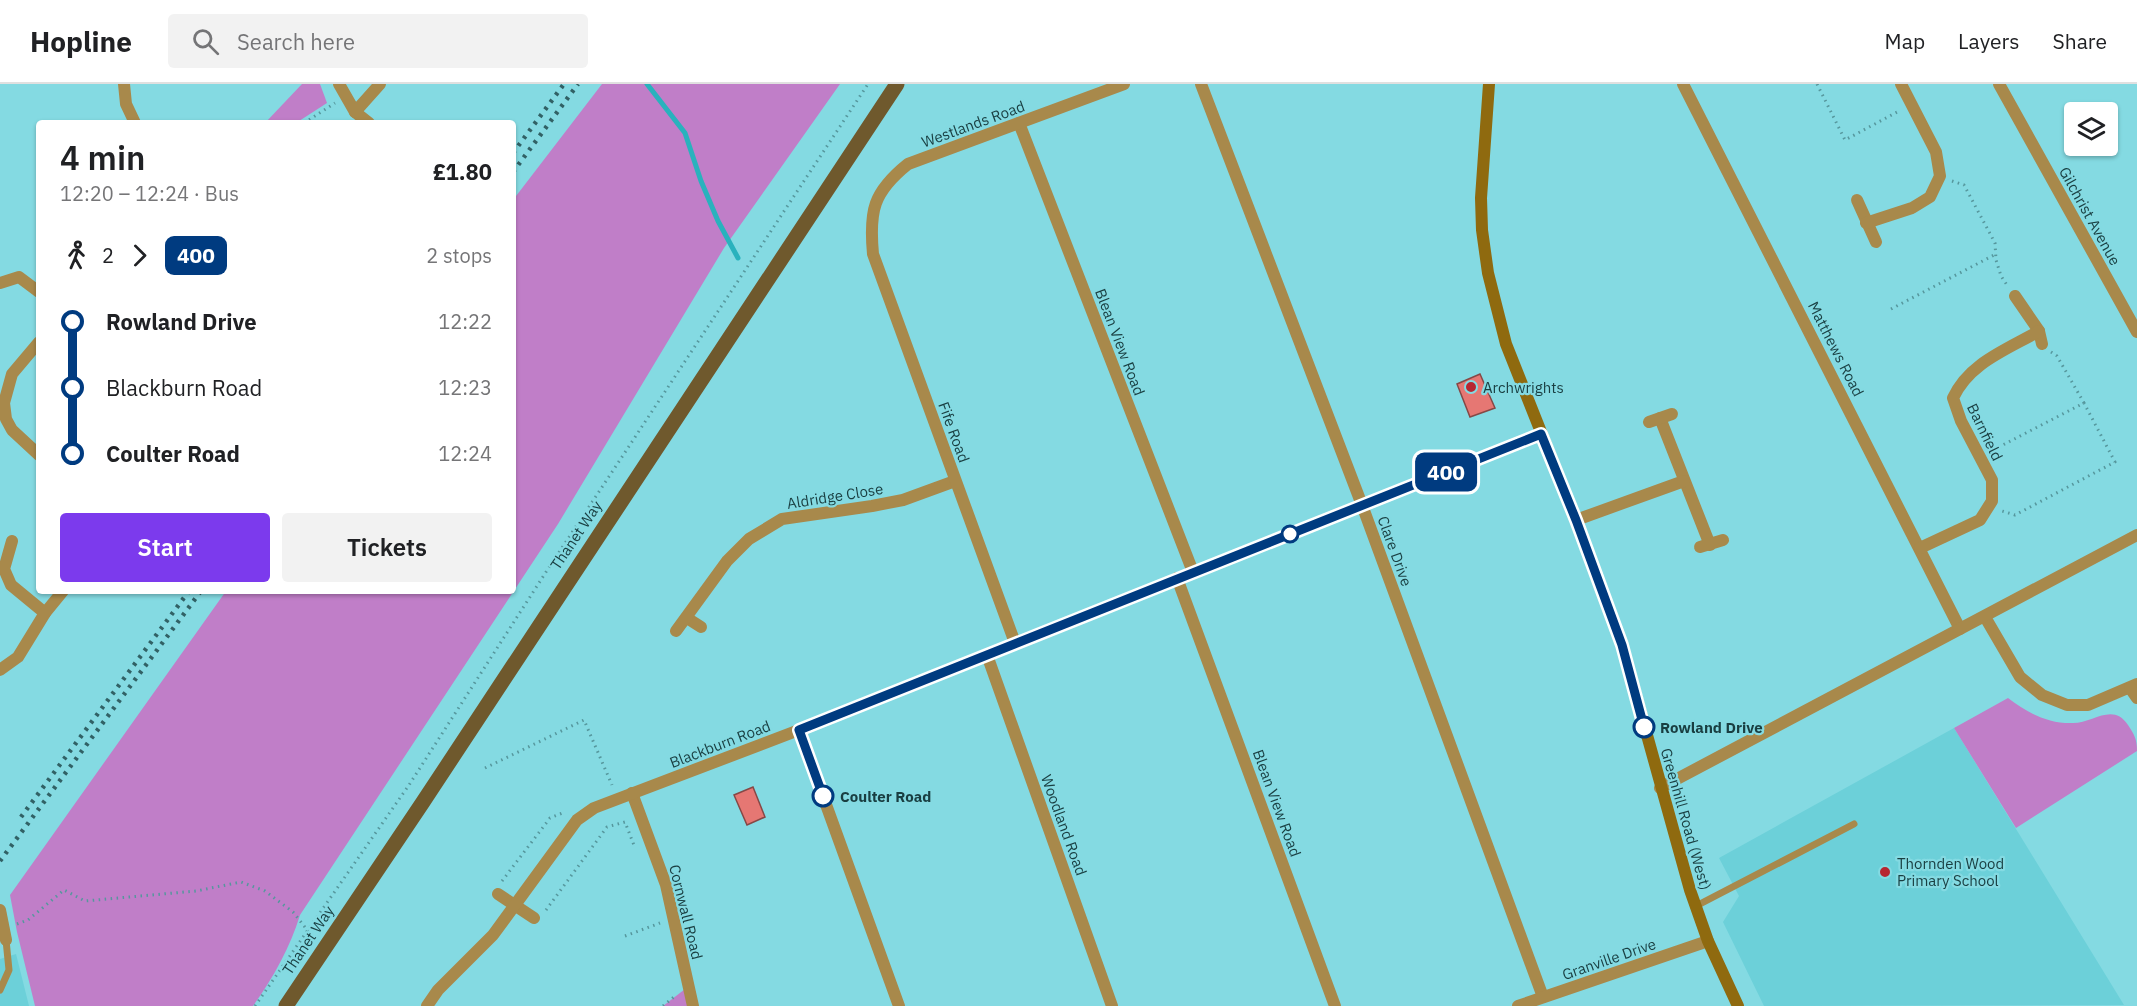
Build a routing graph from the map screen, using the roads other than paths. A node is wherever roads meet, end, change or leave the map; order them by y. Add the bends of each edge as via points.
1 (124, 84) edge
2 (339, 84) edge
3 (380, 84) edge
4 (897, 84) edge
5 (1124, 84) edge
6 (1201, 84) edge
7 (1489, 84) edge
8 (1683, 84) edge
9 (1901, 84) edge
10 (2000, 84) edge
11 (355, 112) junction
12 (134, 120) edge
13 (365, 120) edge
14 (1018, 123) junction
15 (1857, 200) dead end
16 (1866, 223) junction
17 (871, 230) joint
18 (1876, 242) dead end
19 (0, 283) edge
20 (36, 289) edge
21 (2015, 296) road end
22 (2039, 331) junction
23 (2137, 332) edge
24 (2042, 344) road end
25 (36, 346) edge
26 (1672, 414) dead end
27 (1541, 434) junction
28 (36, 452) edge
29 (955, 481) junction
30 (1684, 481) junction
31 (1362, 505) junction
32 (1576, 520) junction
33 (2137, 535) edge
34 (1723, 540) dead end
35 (12, 541) dead end
36 (1920, 548) junction
37 (1193, 572) junction
38 (1178, 578) junction
39 (61, 594) edge
40 (45, 613) junction
41 (1985, 617) junction
42 (687, 618) junction
43 (701, 627) dead end
44 (1960, 629) junction
45 (676, 631) dead end
46 (1015, 643) junction
47 (987, 655) junction
48 (0, 670) edge
49 (2135, 690) edge
50 (799, 730) junction
51 (1660, 788) junction
52 (632, 793) junction
53 (1854, 825) dead end
54 (498, 894) dead end
55 (516, 906) junction
56 (1696, 906) junction
57 (0, 910) edge
58 (538, 915) road end
59 (3, 938) edge
60 (1708, 941) junction
61 (0, 990) edge
62 (1543, 997) junction
63 (286, 1006) edge
64 (427, 1006) edge
65 (693, 1006) edge
66 (899, 1006) edge
67 (1113, 1006) edge
68 (1335, 1006) edge
69 (1518, 1006) edge
70 (1738, 1006) edge

1 - 12 street via 126,104
2 - 11 street
3 - 11 street
4 - 63 main road, Thanet Way
5 - 14 street, Westlands Road
6 - 31 street, Clare Drive
7 - 27 street, Greenhill Road (West) via 1481,198 1488,273 1506,344
8 - 36 street, Matthews Road
9 - 16 street via 1936,152 1941,176 1930,197 1912,208
10 - 23 street, Gilchrist Avenue
11 - 13 street
14 - 17 street, Westlands Road via 908,164 891,178 875,202
14 - 37 street, Blean View Road
15 - 16 street
16 - 18 street
17 - 29 street, Fife Road via 873,254
19 - 20 street via 19,277
21 - 22 street
22 - 24 street
22 - 36 street, Barnfield via 1975,368 1960,383 1953,398 1960,421 1992,480 1992,501 1980,520
25 - 28 street via 12,374 4,403 12,430
26 - 30 street via 1655,420
27 - 31 street, Blackburn Road
27 - 32 street, Greenhill Road (West)
29 - 42 street, Aldridge Close via 903,500 782,519 742,546
29 - 46 street, Fife Road
30 - 32 street
30 - 34 street via 1705,546
31 - 37 street, Blackburn Road
31 - 62 street, Clare Drive
32 - 51 street, Greenhill Road (West) via 1622,645
33 - 41 street
35 - 40 street via 4,568 11,585
36 - 44 street, Matthews Road
37 - 38 street, Blackburn Road
38 - 46 street, Blackburn Road
38 - 68 street, Blean View Road
39 - 40 street
40 - 48 street via 18,657
41 - 44 street
41 - 49 street via 2020,677 2042,696 2067,705 2088,705
42 - 43 street
42 - 45 street, Aldridge Close
44 - 51 street
46 - 47 street, Blackburn Road
47 - 50 street, Blackburn Road
47 - 67 street, Woodland Road
50 - 52 street, Blackburn Road
50 - 66 street
51 - 56 street, Greenhill Road (West)
52 - 55 street, Blackburn Road via 594,808 577,820
52 - 65 street, Cornwall Road via 666,885
53 - 56 lane
54 - 55 street
55 - 58 street
55 - 64 street, Blackburn Road
56 - 60 street, Greenhill Road (West)
57 - 59 street
59 - 61 lane via 9,970
60 - 62 street, Granville Drive
60 - 70 street, Greenhill Road (West)
62 - 69 street, Granville Drive

